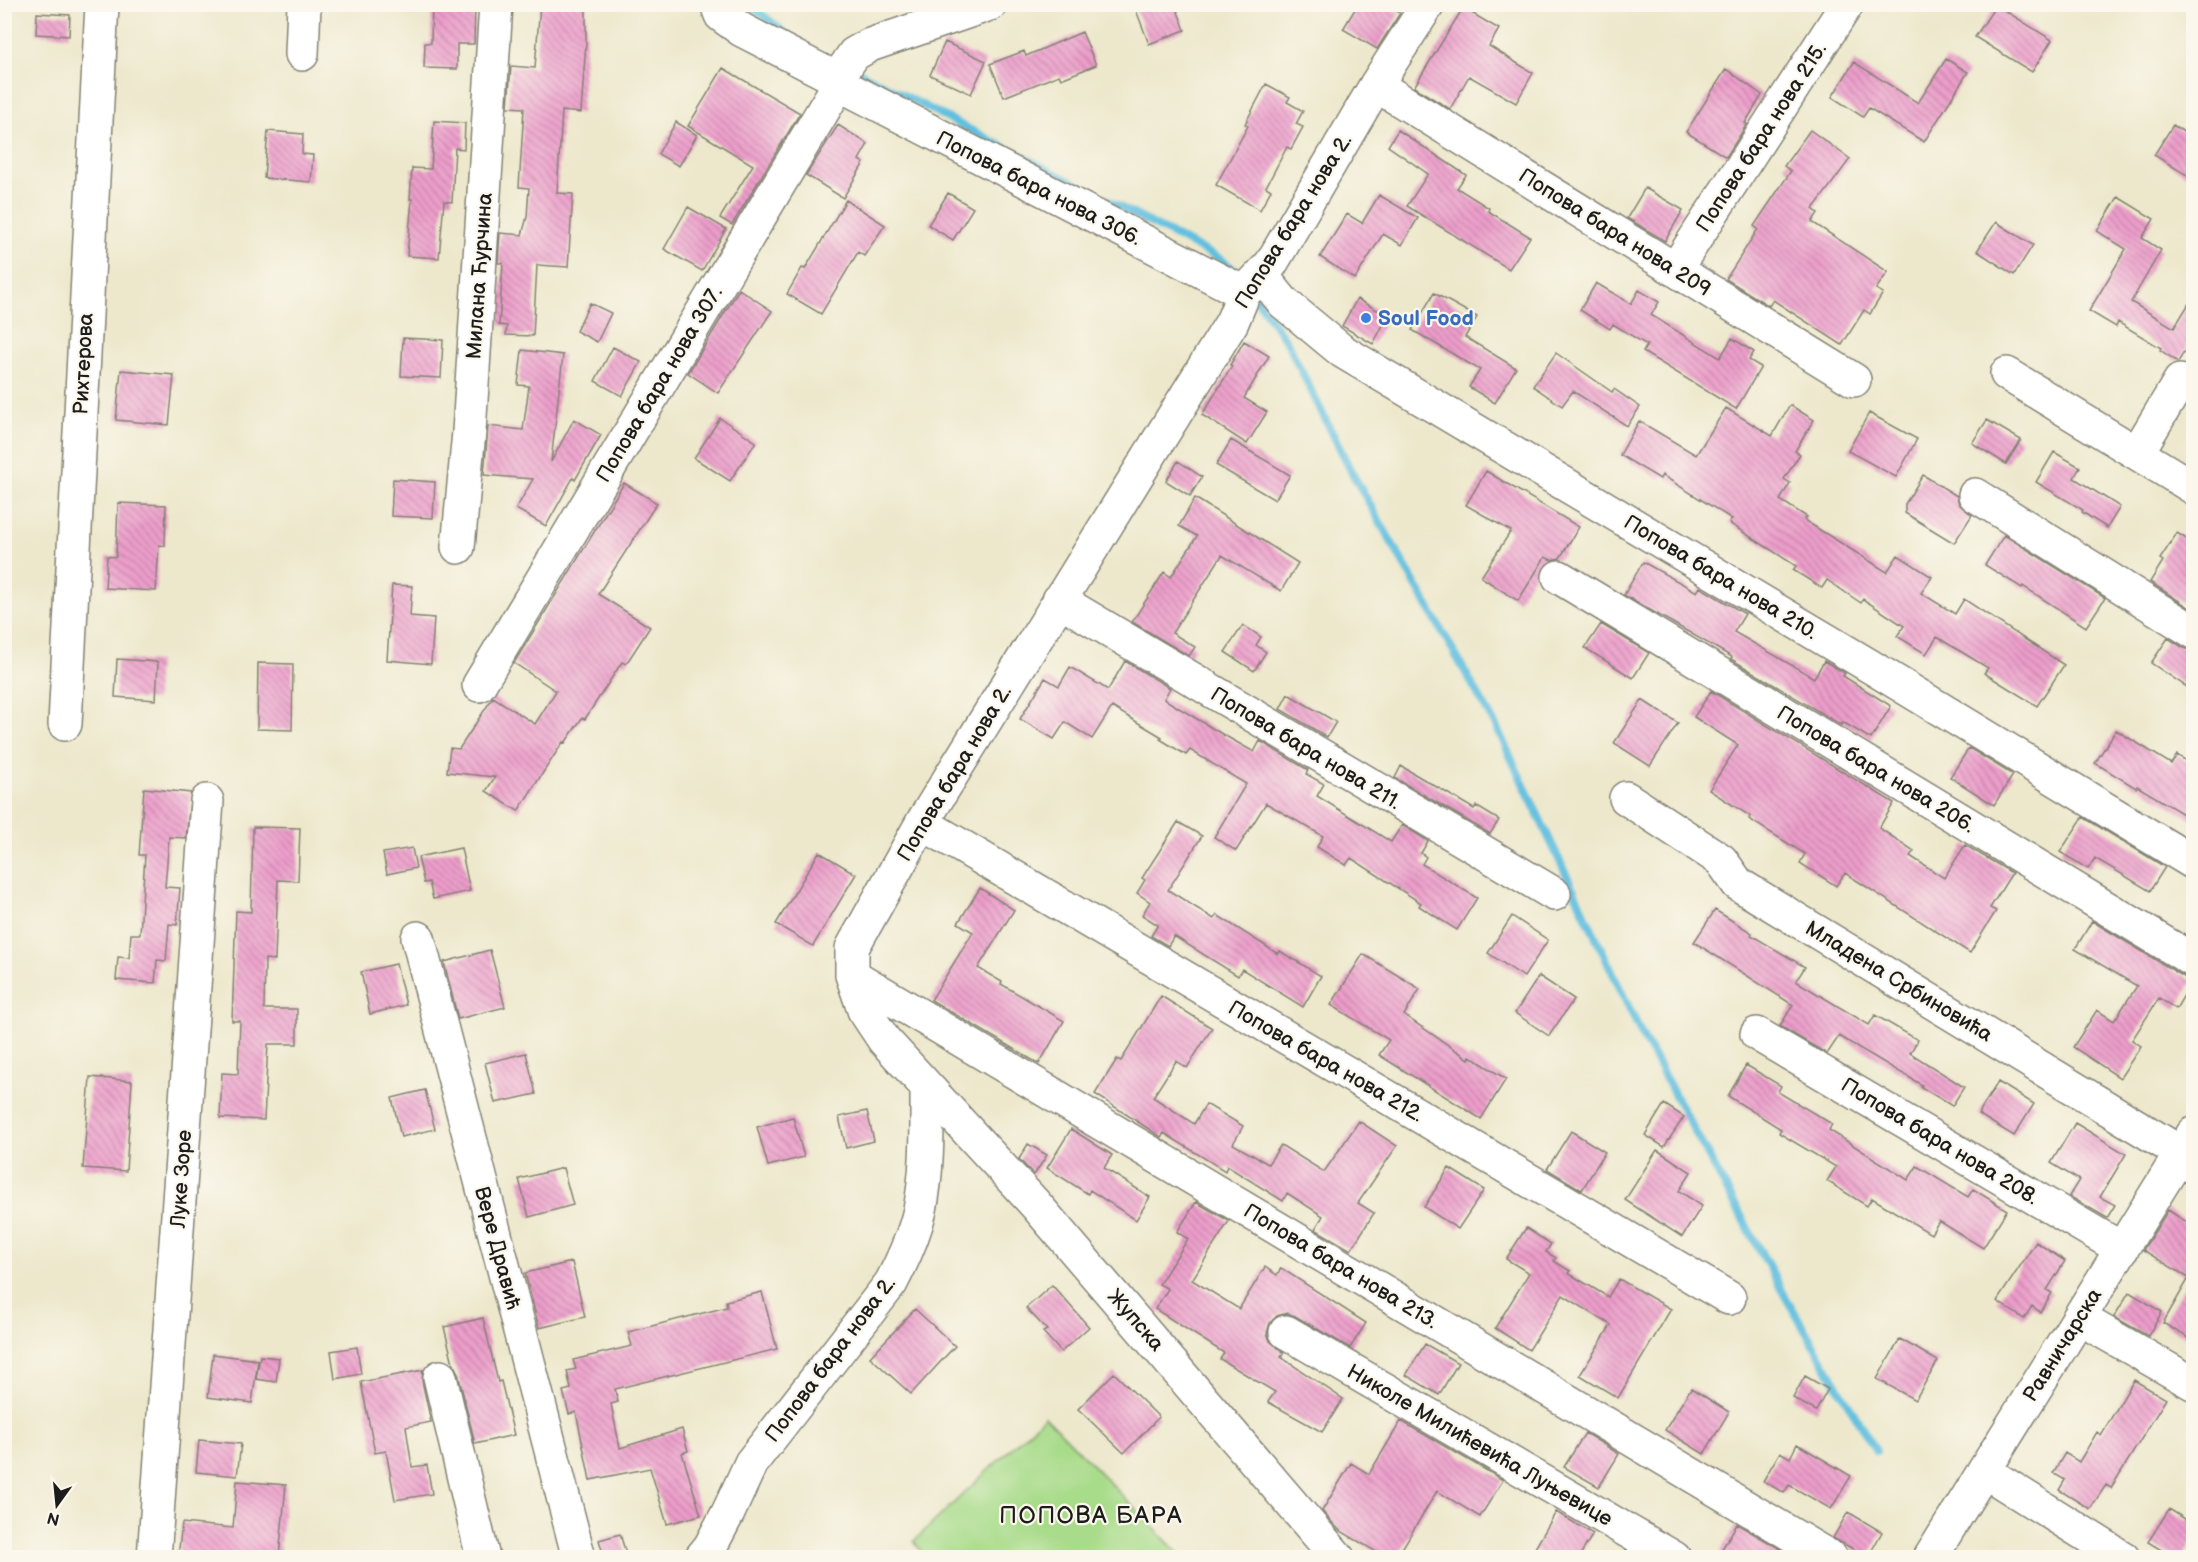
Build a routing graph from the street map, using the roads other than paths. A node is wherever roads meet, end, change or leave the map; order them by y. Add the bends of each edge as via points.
1 (102, 4) edge
2 (304, 4) edge
3 (496, 4) edge
4 (717, 4) edge
5 (990, 4) edge
6 (1428, 4) edge
7 (1847, 4) edge
8 (302, 54) dead end
9 (842, 74) junction
10 (1376, 85) junction
11 (1675, 270) junction
12 (1253, 284) junction
13 (2007, 374) dead end
14 (1854, 380) dead end
15 (2184, 386) edge
16 (2137, 453) junction
17 (2193, 488) edge
18 (1975, 495) dead end
19 (458, 547) dead end
20 (1559, 577) dead end
21 (1059, 600) junction
22 (2193, 632) edge
23 (479, 685) dead end
24 (65, 724) dead end
25 (1626, 798) dead end
26 (207, 801) dead end
27 (922, 823) junction
28 (2193, 863) edge
29 (1554, 894) dead end
30 (417, 938) dead end
31 (2193, 961) edge
32 (852, 975) junction
33 (1757, 1034) dead end
34 (927, 1089) junction
35 (2187, 1143) edge
36 (2122, 1249) junction
37 (1729, 1298) dead end
38 (2079, 1318) junction
39 (1286, 1332) dead end
40 (440, 1377) dead end
41 (2193, 1384) edge
42 (1984, 1471) junction
43 (709, 1554) edge
44 (154, 1557) edge
45 (483, 1557) edge
46 (579, 1557) edge
47 (1338, 1557) edge
48 (1674, 1557) edge
49 (1831, 1557) edge
50 (1930, 1557) edge
51 (2123, 1557) edge

1 - 24 street, Рихтерова
2 - 8 street
3 - 19 street, Милана Ћурчина
4 - 9 street, Попова бара нова 306. via 721,15 742,30
5 - 9 street via 870,45
6 - 10 street, Попова бара нова 2.
7 - 11 street, Попова бара нова 215.
9 - 12 street, Попова бара нова 306.
9 - 23 street, Попова бара нова 307.
10 - 11 street, Попова бара нова 209
10 - 12 street, Попова бара нова 2. via 1271,264
11 - 14 street, Попова бара нова 209
12 - 21 street, Попова бара нова 2.
12 - 28 street, Попова бара нова 210. via 1284,303 1341,351
13 - 16 street
15 - 16 street
16 - 17 street
18 - 22 street
20 - 31 street, Попова бара нова 206.
21 - 27 street, Попова бара нова 2.
21 - 29 street, Попова бара нова 211.
25 - 35 street, Младена Србиновића via 1721,860 1738,884
26 - 44 street, Луке Зоре
27 - 32 street, Попова бара нова 2. via 852,948
27 - 37 street, Попова бара нова 212.
30 - 46 street, Вере Дравић
32 - 34 street, Попова бара нова 2. via 864,1010 884,1041
32 - 49 street, Попова бара нова 213.
33 - 36 street, Попова бара нова 208.
34 - 43 street, Попова бара нова 2. via 926,1163 920,1210 906,1252 891,1283 752,1463
34 - 47 street, Жупска via 1036,1205
35 - 36 street, Равничарска
36 - 38 street, Равничарска
38 - 41 street
38 - 42 street, Равничарска
39 - 48 street, Николе Милићевића Луњевице
40 - 45 street
42 - 50 street, Равничарска
42 - 51 street

